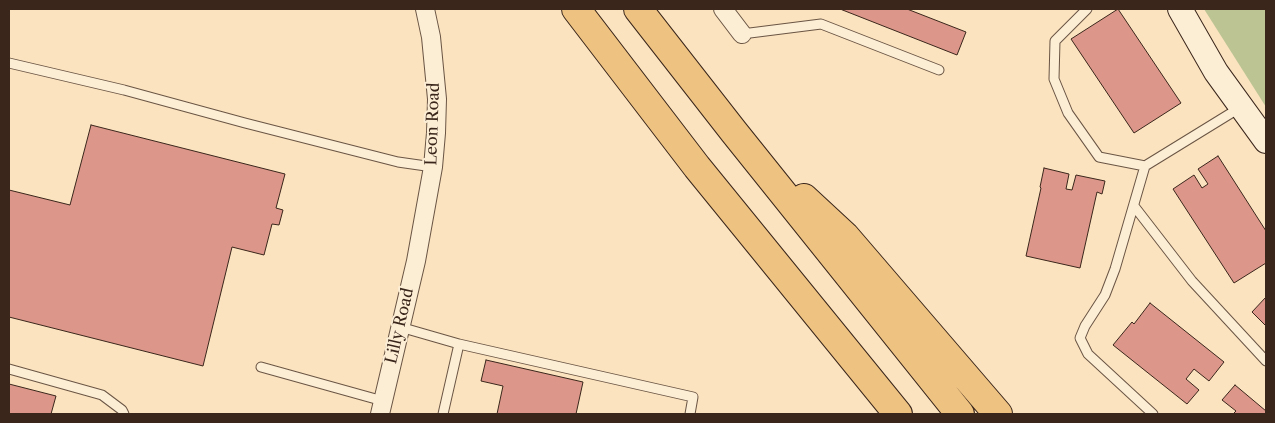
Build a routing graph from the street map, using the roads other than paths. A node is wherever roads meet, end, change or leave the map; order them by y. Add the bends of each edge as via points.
1 (425, 9) edge
2 (576, 9) edge
3 (638, 9) edge
4 (723, 9) edge
5 (1087, 9) edge
6 (1180, 9) edge
7 (742, 34) joint
8 (9, 64) edge
9 (939, 70) dead end
10 (1242, 106) junction
11 (734, 132) junction
12 (1266, 141) edge
13 (1145, 166) junction
14 (433, 167) junction
15 (1134, 206) junction
16 (420, 238) joint
17 (400, 327) junction
18 (459, 344) junction
19 (1266, 361) edge
20 (260, 366) dead end
21 (9, 369) edge
22 (382, 408) edge
23 (124, 414) edge
24 (443, 414) edge
25 (690, 414) edge
26 (898, 414) edge
27 (960, 414) edge
28 (998, 414) edge
29 (1153, 414) edge

1 - 14 street, Leon Road via 437,100
2 - 26 highway via 697,167
3 - 11 highway
4 - 7 street
5 - 13 lane via 1055,40 1054,79 1068,113 1099,157
6 - 10 street via 1216,72
7 - 9 lane via 821,24
8 - 14 lane via 124,90 398,162
10 - 12 street
10 - 13 lane
11 - 27 highway
11 - 28 highway via 845,236
13 - 15 lane
14 - 16 street, Leon Road
15 - 19 lane via 1192,281
15 - 29 lane via 1105,295 1080,338 1088,354
16 - 17 street, Lilly Road
17 - 18 lane
17 - 22 street, Lilly Road
18 - 24 lane
18 - 25 lane via 693,397
20 - 22 lane
21 - 23 lane via 102,395

